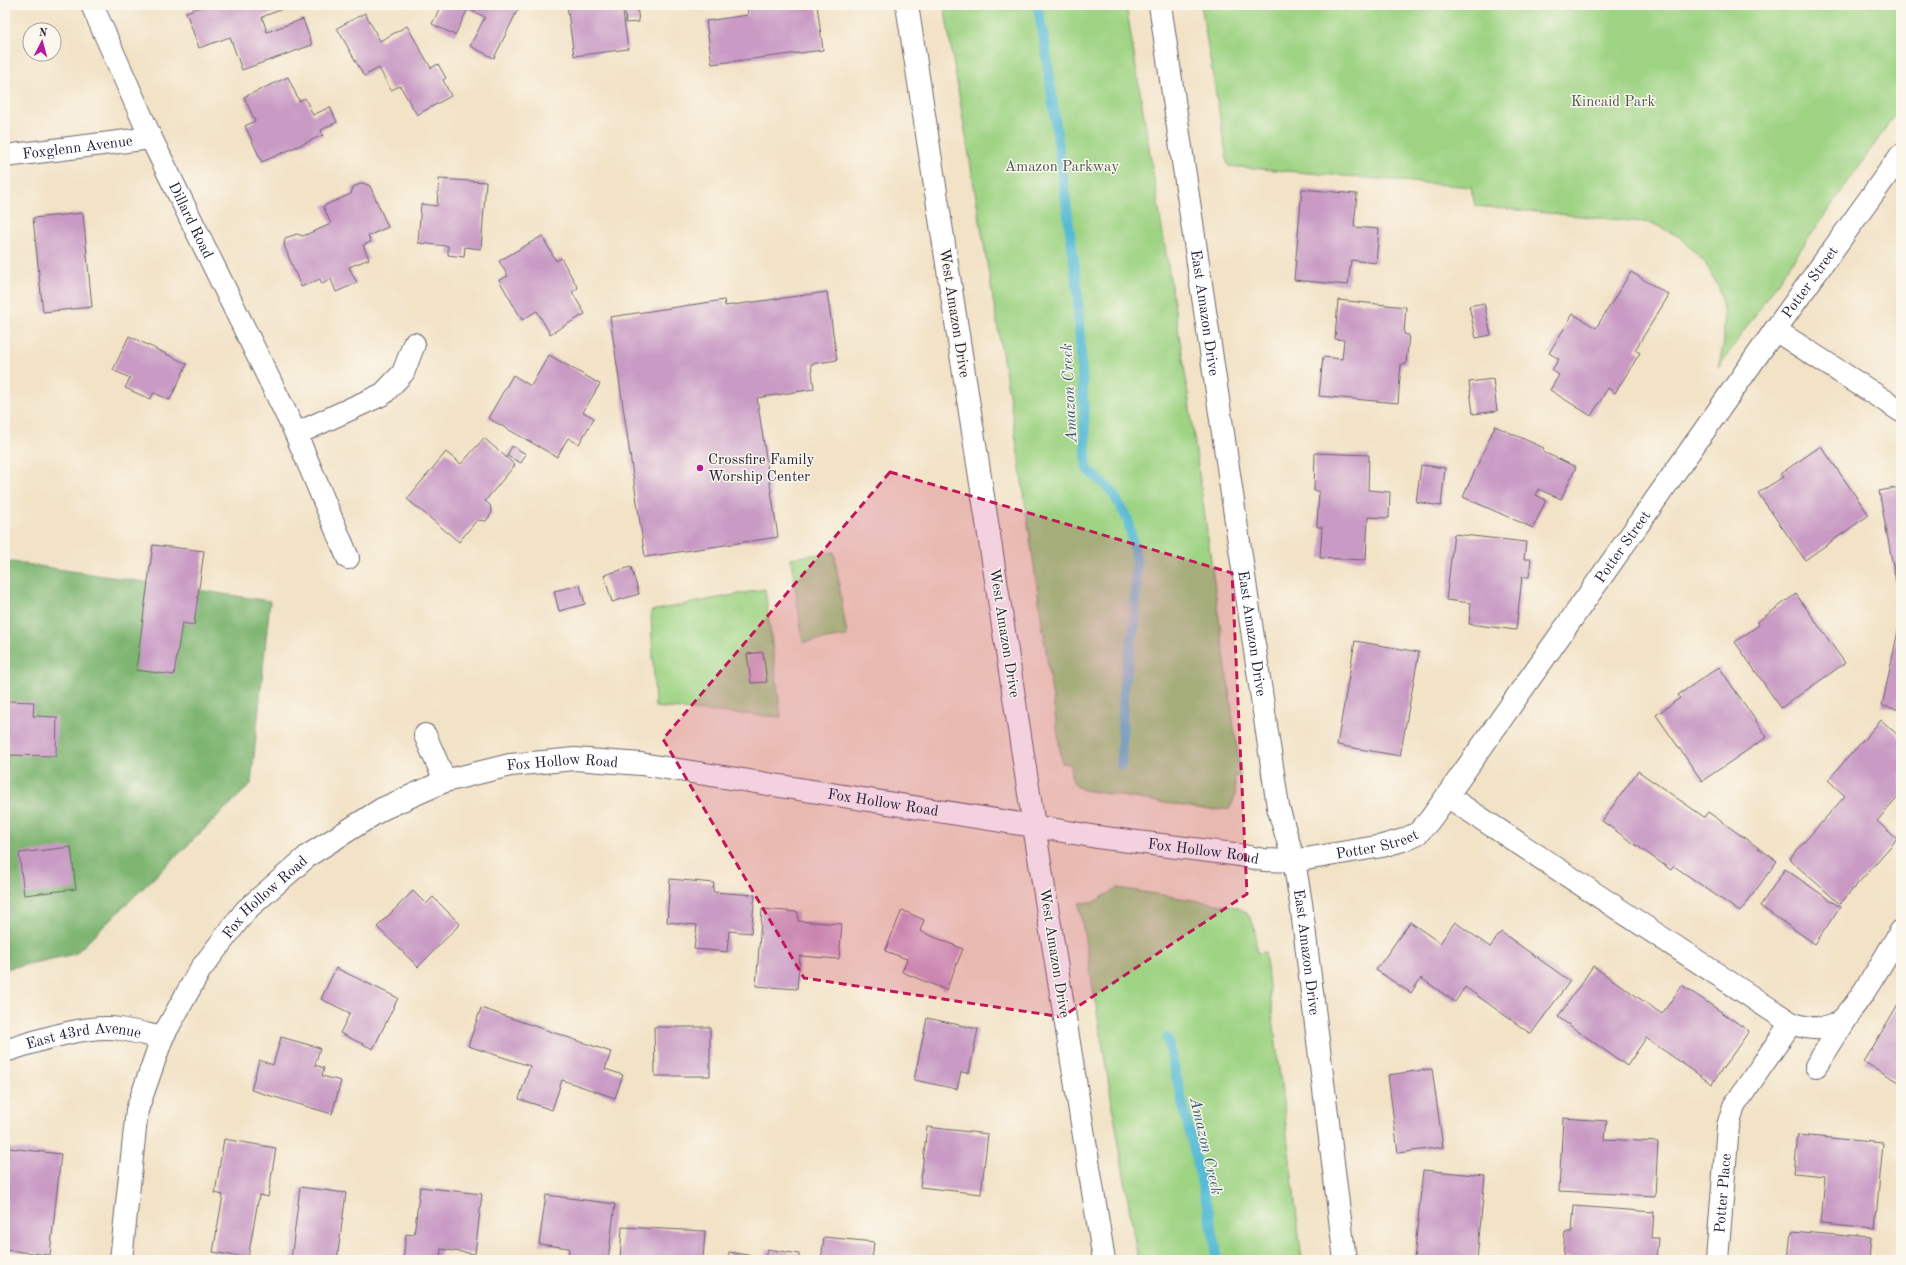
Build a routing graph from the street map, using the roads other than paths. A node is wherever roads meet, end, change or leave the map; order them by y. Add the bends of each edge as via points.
1 (92, 5) edge
2 (907, 5) edge
3 (1160, 5) edge
4 (151, 138) junction
5 (1901, 155) edge
6 (5, 156) edge
7 (1775, 330) junction
8 (414, 344) dead end
9 (1901, 411) edge
10 (296, 434) junction
11 (348, 558) dead end
12 (425, 735) dead end
13 (445, 781) junction
14 (1448, 796) junction
15 (1034, 826) junction
16 (1294, 861) junction
17 (1901, 931) edge
18 (1850, 1013) junction
19 (1791, 1023) junction
20 (162, 1038) junction
21 (5, 1051) edge
22 (1816, 1066) dead end
23 (122, 1260) edge
24 (1104, 1260) edge
25 (1345, 1260) edge
26 (1718, 1260) edge

1 - 4 street, Dillard Road
2 - 15 street, West Amazon Drive
3 - 16 street, East Amazon Drive via 1278,807
4 - 6 street, Foxglenn Avenue
4 - 10 street, Dillard Road
5 - 7 street, Potter Street
7 - 9 street
7 - 14 street, Potter Street
8 - 10 street via 403,373 383,394
10 - 11 street, Dillard Road
12 - 13 street
13 - 15 street, Fox Hollow Road via 510,765 575,759 634,763
13 - 20 street, Fox Hollow Road via 382,809 309,855 246,910 200,970
14 - 16 street, Potter Street via 1418,833 1402,840 1382,846
14 - 19 street
15 - 16 street, Fox Hollow Road via 1264,860
15 - 24 street, West Amazon Drive
16 - 25 street, East Amazon Drive
17 - 18 street
18 - 19 street via 1836,1024 1827,1027 1804,1027
18 - 22 street
19 - 26 street, Potter Place via 1734,1106 1728,1126
20 - 21 street, East 43rd Avenue via 119,1028 82,1030
20 - 23 street, Fox Hollow Road via 137,1110

